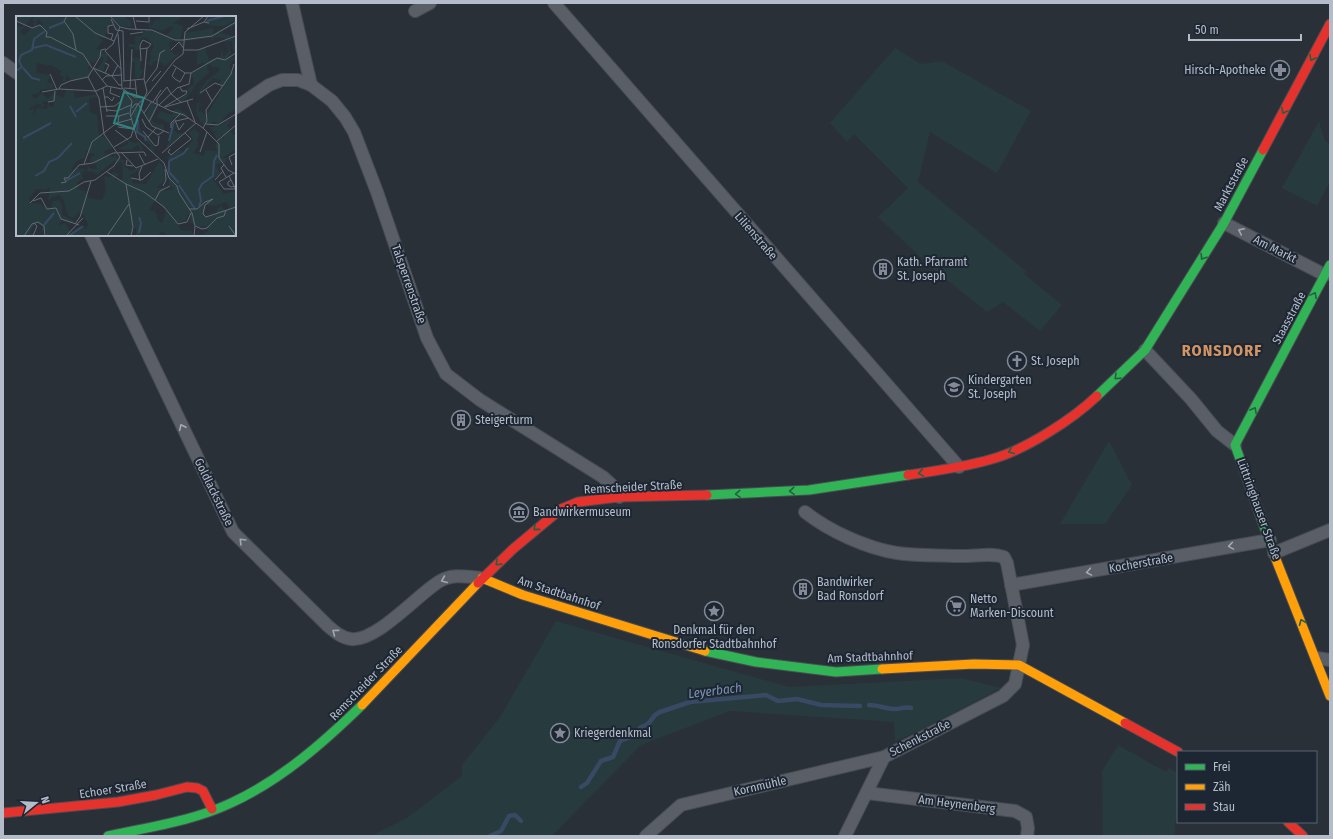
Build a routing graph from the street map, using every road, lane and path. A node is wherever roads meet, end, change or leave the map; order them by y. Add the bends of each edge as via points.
1 (292, 3) edge
2 (430, 3) edge
3 (554, 3) edge
4 (415, 11) dead end
5 (1330, 24) edge
6 (10, 68) edge
7 (16, 80) edge
8 (311, 84) junction
9 (236, 107) edge
10 (1224, 224) junction
11 (90, 236) edge
12 (1328, 270) edge
13 (1145, 350) junction
14 (1235, 444) junction
15 (959, 468) junction
16 (618, 497) junction
17 (805, 512) dead end
18 (1330, 530) edge
19 (1270, 540) junction
20 (1274, 553) junction
21 (482, 578) junction
22 (1011, 585) junction
23 (1317, 658) junction
24 (1330, 660) edge
25 (1019, 665) junction
26 (1330, 696) edge
27 (1177, 751) edge
28 (884, 757) junction
29 (868, 794) junction
30 (212, 809) junction
31 (3, 813) edge
32 (1289, 823) edge
33 (108, 836) edge
34 (646, 836) edge
35 (845, 836) edge
36 (1027, 836) edge
37 (1303, 836) edge

1 - 8 street
2 - 4 street
3 - 15 street, Lilienstraße
5 -> 10 main road, Marktstraße
6 - 7 street
8 - 9 street, Talsperrenstraße via 298,80 282,80 269,85
8 - 16 street, Talsperrenstraße via 332,101 354,132 427,338 446,374 480,400 602,477 615,488
12 -> 10 street, Am Markt
10 -> 13 main road, Marktstraße
21 -> 11 street, Goldlackstraße via 454,576 440,581 366,636 353,640 343,638 328,626 233,532
14 -> 12 main road, Staasstraße
13 - 14 street, Lüttringhauser Straße via 1216,430
13 -> 15 main road, Remscheider Straße via 1084,408 1059,426 994,459
14 - 19 main road, Lüttringhauser Straße
15 -> 16 main road, Remscheider Straße via 809,490
16 -> 21 main road, Remscheider Straße via 583,501 561,509 513,548
17 - 22 street via 822,525 851,539 896,552 1004,557
18 - 20 street
19 - 20 main road, Lüttringhauser Straße
19 -> 22 street, Kocherstraße
23 -> 20 main road, Lüttringhauser Straße
21 - 25 main road, Am Stadtbahnhof via 523,595 708,652 756,662 836,672 974,664
21 - 30 main road, Remscheider Straße via 333,734 298,763 272,780 230,803
22 - 25 street via 1023,645
23 - 24 street
23 - 26 main road, Lüttringhauser Straße
25 - 27 main road, Am Stadtbahnhof
25 - 28 street, Schenkstraße via 1015,684 1003,696
28 - 29 street, Schenkstraße
28 - 34 street, Kornmühle via 680,805
29 - 35 street, Schenkstraße
29 - 36 street, Am Heynenberg via 1015,811 1026,817
30 - 31 main road, Echoer Straße via 205,793 199,788 186,786 152,796 76,807
30 - 33 main road, Remscheider Straße via 179,821
32 - 37 main road

